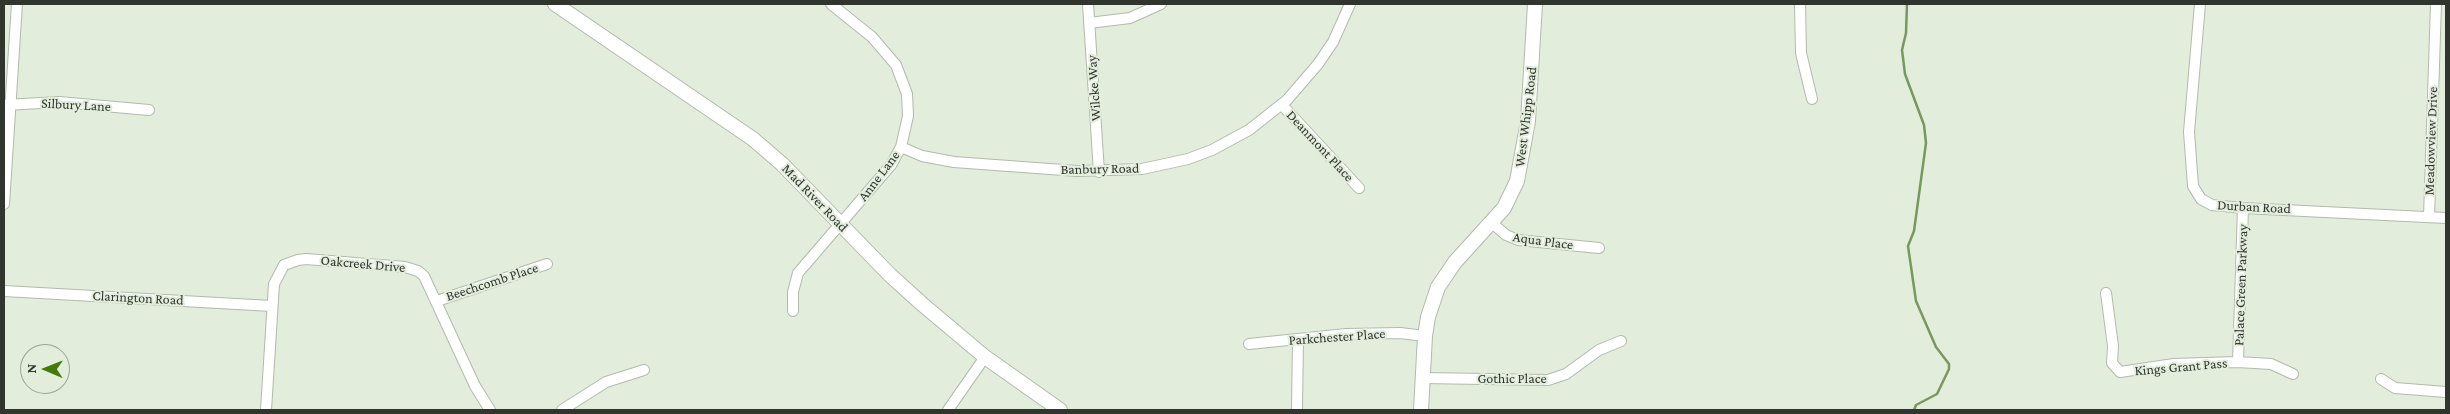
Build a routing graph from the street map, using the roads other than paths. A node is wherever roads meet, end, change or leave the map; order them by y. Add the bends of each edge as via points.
1 (17, 4) edge
2 (555, 4) edge
3 (831, 4) edge
4 (1088, 4) edge
5 (1161, 4) edge
6 (1350, 4) edge
7 (1535, 4) edge
8 (1800, 4) edge
9 (2200, 4) edge
10 (2436, 4) edge
11 (1089, 23) junction
12 (1812, 99) dead end
13 (7, 105) edge
14 (1282, 105) junction
15 (149, 110) dead end
16 (901, 147) junction
17 (1099, 172) junction
18 (1359, 188) dead end
19 (4, 204) edge
20 (2244, 208) junction
21 (2429, 217) junction
22 (2446, 218) edge
23 (1492, 223) junction
24 (840, 224) junction
25 (1599, 248) dead end
26 (547, 264) dead end
27 (4, 291) edge
28 (2106, 292) dead end
29 (437, 301) junction
30 (272, 306) junction
31 (793, 311) dead end
32 (1425, 336) junction
33 (1298, 339) junction
34 (1620, 341) dead end
35 (1249, 344) dead end
36 (985, 357) junction
37 (2238, 362) junction
38 (644, 370) dead end
39 (2293, 374) dead end
40 (1422, 378) junction
41 (2380, 379) dead end
42 (2446, 392) edge
43 (266, 410) edge
44 (490, 410) edge
45 (562, 410) edge
46 (948, 410) edge
47 (1060, 410) edge
48 (1297, 410) edge
49 (1421, 410) edge

1 - 13 street
2 - 24 street, Mad River Road via 753,139
3 - 16 street, Anne Lane via 888,53 901,74 908,104
4 - 11 street, Wilcke Way
5 - 11 street via 1130,18
6 - 14 street, Banbury Road via 1328,50
7 - 23 street, West Whipp Road via 1523,158 1512,194
8 - 12 street via 1800,53
9 - 20 street, Durban Road via 2189,132 2193,186 2206,203
10 - 21 street, Meadowview Drive
11 - 17 street, Wilcke Way
13 - 15 street, Silbury Lane via 59,102
13 - 19 street
14 - 17 street, Banbury Road via 1230,141 1188,159 1142,169
14 - 18 street, Deanmont Place
16 - 17 street, Banbury Road via 922,156 954,162
16 - 24 street, Anne Lane via 891,165
20 - 21 street, Durban Road
20 - 37 street, Palace Green Parkway
21 - 22 street, Durban Road
23 - 25 street, Aqua Place via 1518,240
23 - 32 street, West Whipp Road via 1444,276 1432,302
24 - 31 street, Anne Lane via 798,273
24 - 36 street, Mad River Road via 890,275
26 - 29 street, Beechcomb Place
27 - 30 street, Clarington Road
28 - 37 street, Kings Grant Pass via 2112,363 2120,372 2174,364
29 - 30 street, Oakcreek Drive via 424,276 412,268 306,259 292,261 281,268 274,284
29 - 44 street, Oakcreek Drive via 475,386
30 - 43 street
32 - 33 street, Parkchester Place via 1346,334
32 - 40 street, West Whipp Road
33 - 35 street, Parkchester Place
33 - 48 street
34 - 40 street, Gothic Place via 1599,350 1566,374 1548,380
36 - 46 street
36 - 47 street, Mad River Road
37 - 39 street, Kings Grant Pass via 2271,364
38 - 45 street via 606,382
40 - 49 street, West Whipp Road
41 - 42 street via 2395,388

